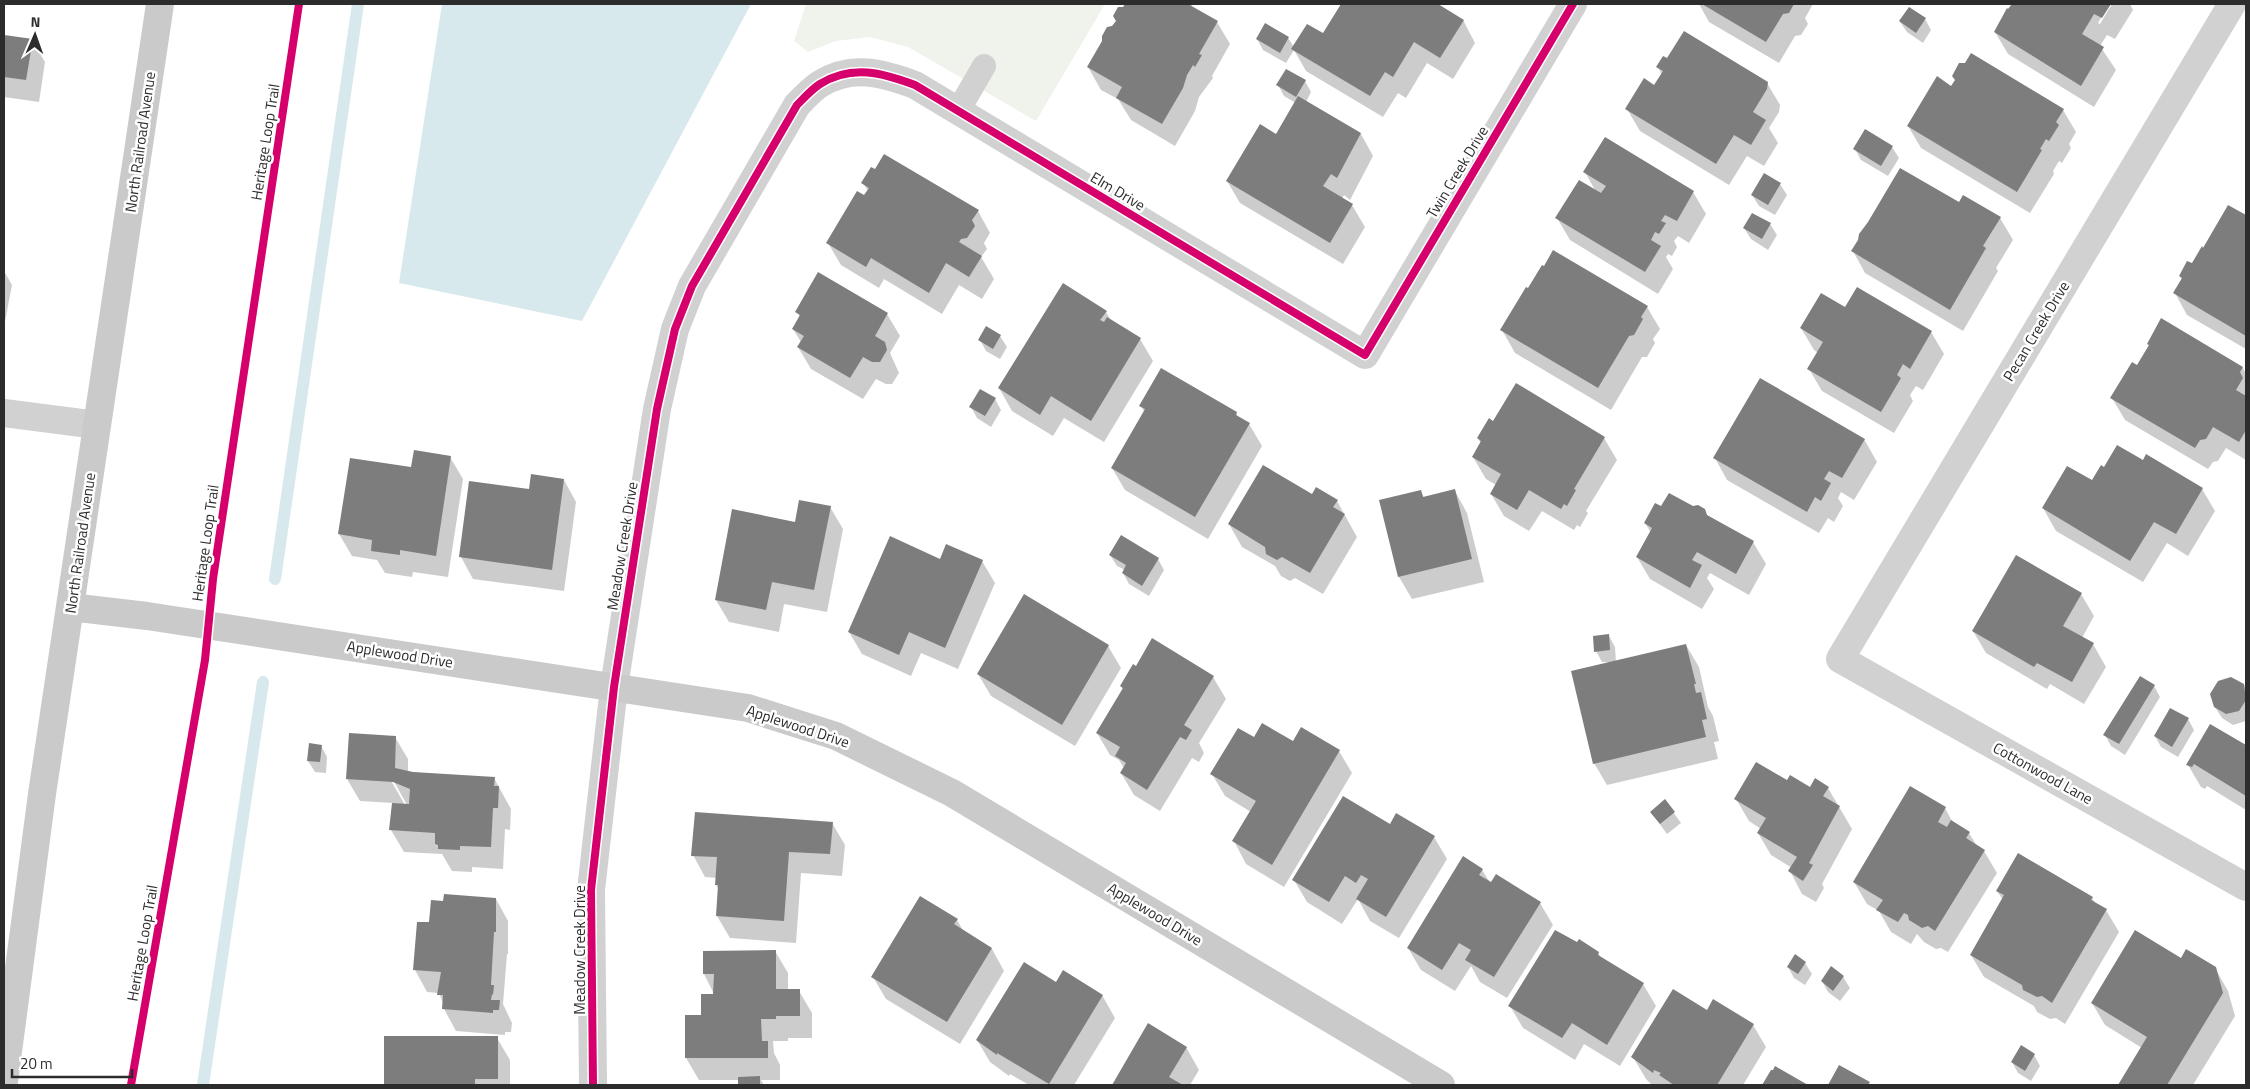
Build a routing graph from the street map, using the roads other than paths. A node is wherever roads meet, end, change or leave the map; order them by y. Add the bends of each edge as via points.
1 (160, 4) edge
2 (1573, 4) edge
3 (2232, 4) edge
4 (984, 66) dead end
5 (850, 72) joint
6 (958, 111) junction
7 (1365, 355) joint
8 (4, 412) edge
9 (97, 425) junction
10 (70, 607) junction
11 (1840, 659) joint
12 (614, 686) junction
13 (2246, 887) edge
14 (4, 1082) edge
15 (593, 1085) edge
16 (1441, 1085) edge

1 - 9 street, North Railroad Avenue
2 - 7 street, Twin Creek Drive
3 - 11 street, Pecan Creek Drive
4 - 6 lane
5 - 6 street, Elm Drive via 883,74 915,85
5 - 12 street, Meadow Creek Drive via 820,84 797,105 692,286 675,329 657,409
6 - 7 street, Elm Drive
8 - 9 street
9 - 10 street, North Railroad Avenue
10 - 12 street, Applewood Drive
10 - 14 street, North Railroad Avenue
11 - 13 street, Cottonwood Lane
12 - 15 street, Meadow Creek Drive via 591,890
12 - 16 street, Applewood Drive via 748,708 836,736 952,793

